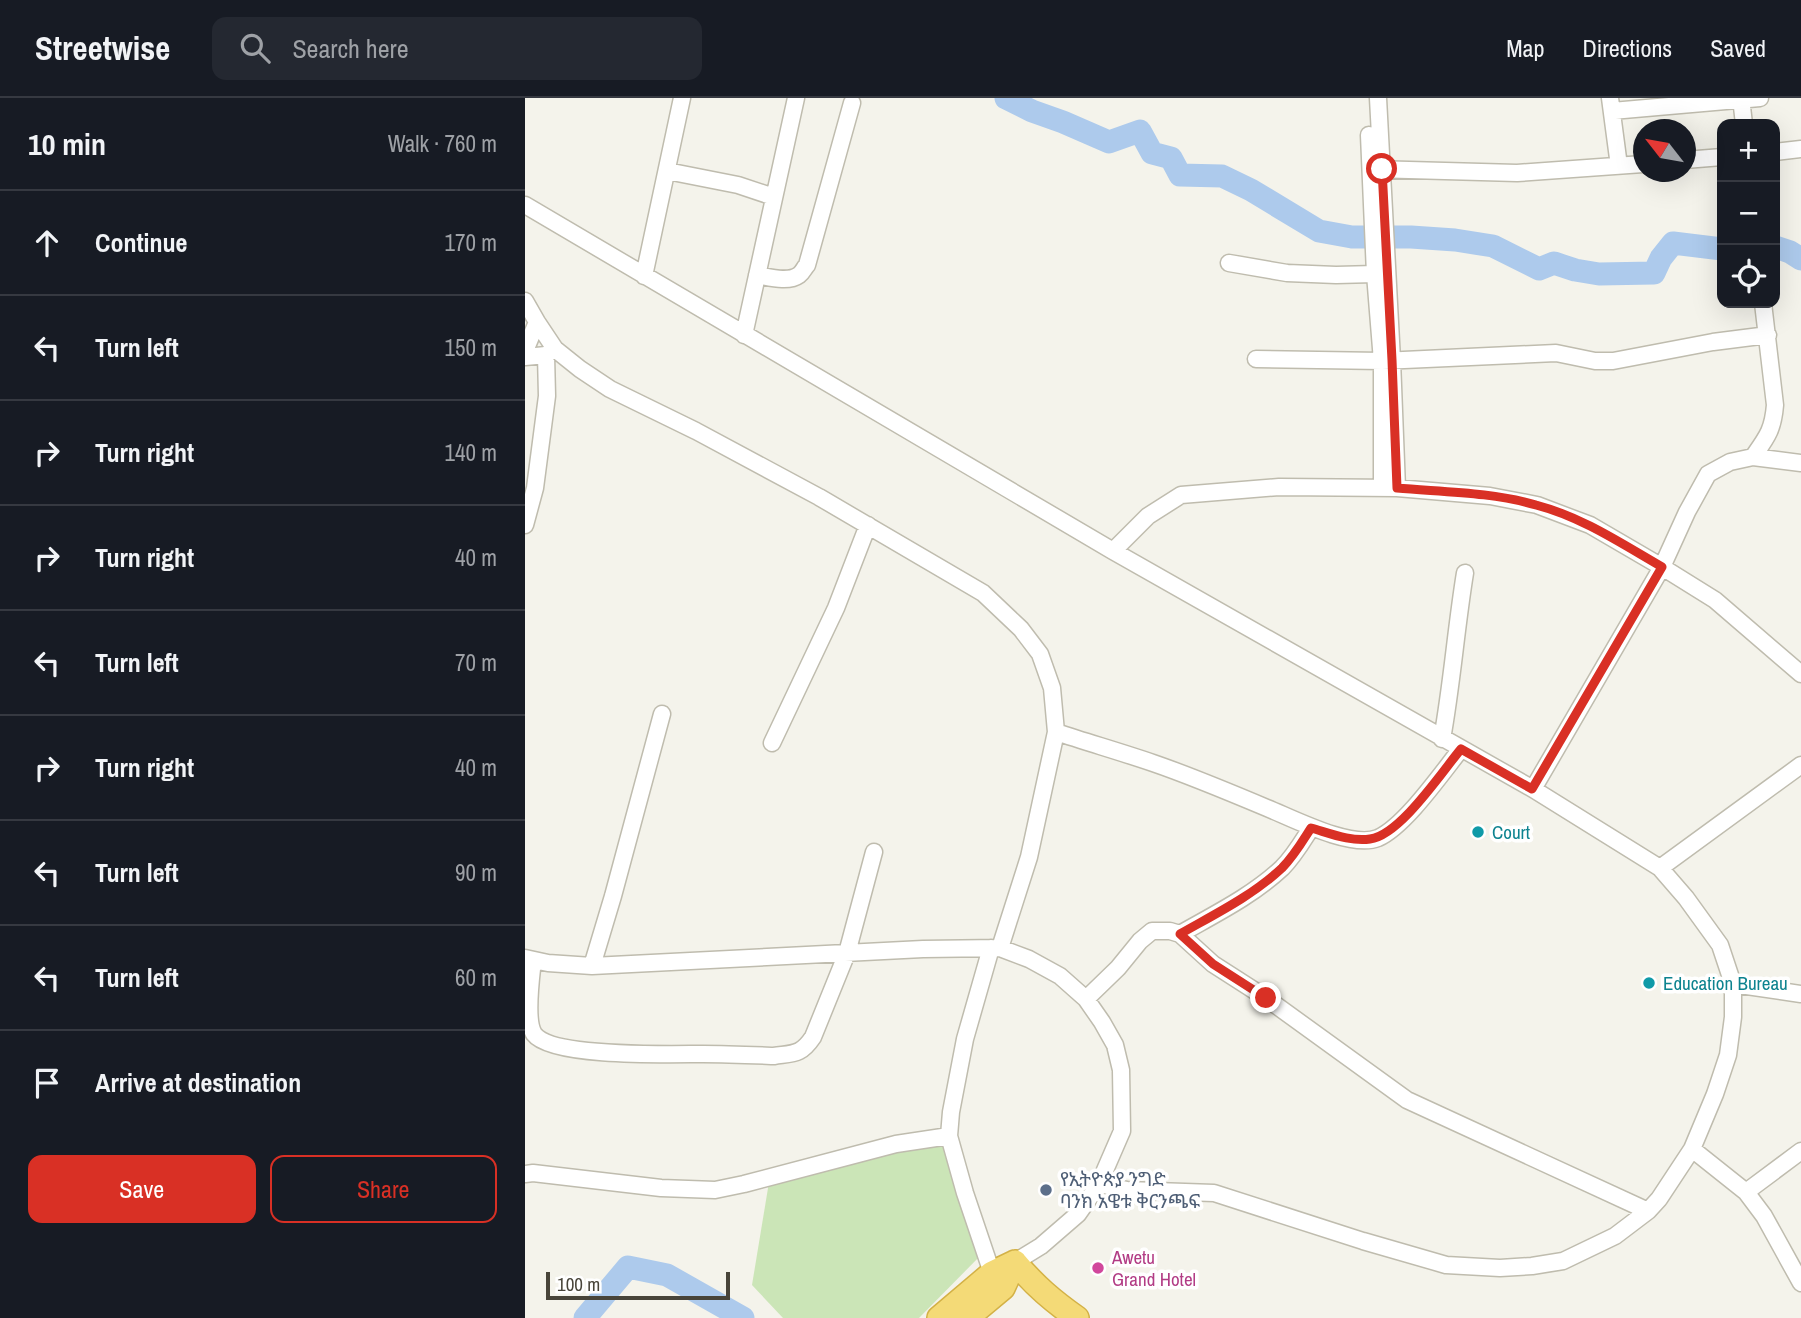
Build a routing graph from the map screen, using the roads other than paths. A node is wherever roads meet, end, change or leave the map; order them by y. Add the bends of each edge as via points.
1 (682, 98) edge
2 (796, 98) edge
3 (1373, 98) edge
4 (1760, 98) edge
5 (1742, 99) edge
6 (852, 103) dead end
7 (1611, 104) edge
8 (1744, 119) edge
9 (1801, 149) edge
10 (1780, 151) edge
11 (1717, 157) edge
12 (1696, 159) edge
13 (1633, 165) edge
14 (1619, 166) junction
15 (1376, 169) junction
16 (667, 171) junction
17 (774, 197) junction
18 (525, 205) edge
19 (1229, 264) dead end
20 (1375, 274) junction
21 (757, 275) junction
22 (644, 276) junction
23 (525, 301) edge
24 (1764, 308) edge
25 (537, 322) junction
26 (744, 335) junction
27 (1768, 335) junction
28 (525, 351) edge
29 (551, 352) junction
30 (525, 358) edge
31 (1256, 359) dead end
32 (1387, 360) junction
33 (1753, 457) junction
34 (1801, 463) edge
35 (1390, 488) junction
36 (525, 525) edge
37 (868, 526) junction
38 (1113, 551) junction
39 (1662, 567) junction
40 (1465, 573) dead end
41 (1801, 674) edge
42 (662, 714) dead end
43 (1056, 732) junction
44 (1442, 739) junction
45 (772, 743) dead end
46 (1461, 749) junction
47 (1801, 765) edge
48 (1532, 789) junction
49 (1311, 828) junction
50 (874, 852) dead end
51 (1660, 868) junction
52 (1180, 934) junction
53 (996, 948) junction
54 (847, 953) junction
55 (529, 959) edge
56 (591, 966) junction
57 (1733, 984) junction
58 (1801, 994) edge
59 (1086, 999) junction
60 (949, 1136) junction
61 (1692, 1149) junction
62 (1801, 1151) edge
63 (525, 1174) edge
64 (1099, 1184) junction
65 (1746, 1192) junction
66 (1648, 1211) junction
67 (1016, 1262) junction
68 (992, 1273) junction
69 (1801, 1283) edge
70 (939, 1318) edge
71 (967, 1318) edge
72 (1077, 1318) edge

1 - 16 street
2 - 17 street
3 - 15 street
4 - 5 street
5 - 7 street
5 - 8 street
6 - 21 street via 807,265 790,278
7 - 14 street
9 - 10 street
11 - 12 street
13 - 14 street
14 - 15 street via 1517,173
15 - 20 street
15 - 32 street
16 - 17 street
16 - 22 street
17 - 21 street
18 - 22 street
19 - 20 street via 1287,273
20 - 32 street
21 - 26 street
22 - 26 street
23 - 25 street
24 - 27 street
25 - 28 street
25 - 29 street
26 - 38 street
27 - 32 street via 1613,361 1556,353
27 - 33 street via 1774,420
29 - 30 street
29 - 36 street via 535,488
29 - 37 street
31 - 32 street
32 - 35 street
33 - 34 street
33 - 39 street via 1708,474
35 - 38 street via 1279,487 1181,495 1148,516
35 - 39 street via 1490,496 1537,505 1590,525
37 - 43 street via 983,593 1021,628 1039,654 1052,688
37 - 45 street via 836,608
38 - 44 street
39 - 41 street via 1715,600
39 - 48 street
40 - 44 street
42 - 56 street
43 - 49 street via 1153,763
43 - 53 street via 1029,857
44 - 46 street
46 - 48 street
46 - 49 street via 1403,820 1378,838 1353,838
47 - 51 street
48 - 51 street
49 - 52 street via 1265,883
50 - 54 street
51 - 57 street via 1720,945
52 - 59 street via 1152,931
52 - 66 street via 1213,964 1406,1100
53 - 54 street
53 - 59 street via 1030,959 1060,976
53 - 60 street via 965,1039
54 - 55 street via 805,1048 773,1056 624,1054 543,1041 530,1026
54 - 56 street
55 - 56 street
57 - 58 street
57 - 61 street via 1728,1055
59 - 64 street via 1115,1045 1121,1070 1122,1131
60 - 63 street via 896,1144 715,1190
60 - 68 street
61 - 65 street
61 - 66 street
62 - 65 street
64 - 66 street via 1127,1190 1214,1193 1446,1265 1500,1268 1563,1261 1615,1236
64 - 67 street via 1079,1214
65 - 69 street
67 - 68 highway
67 - 71 highway via 1003,1288
67 - 72 highway via 1033,1283
68 - 70 highway

